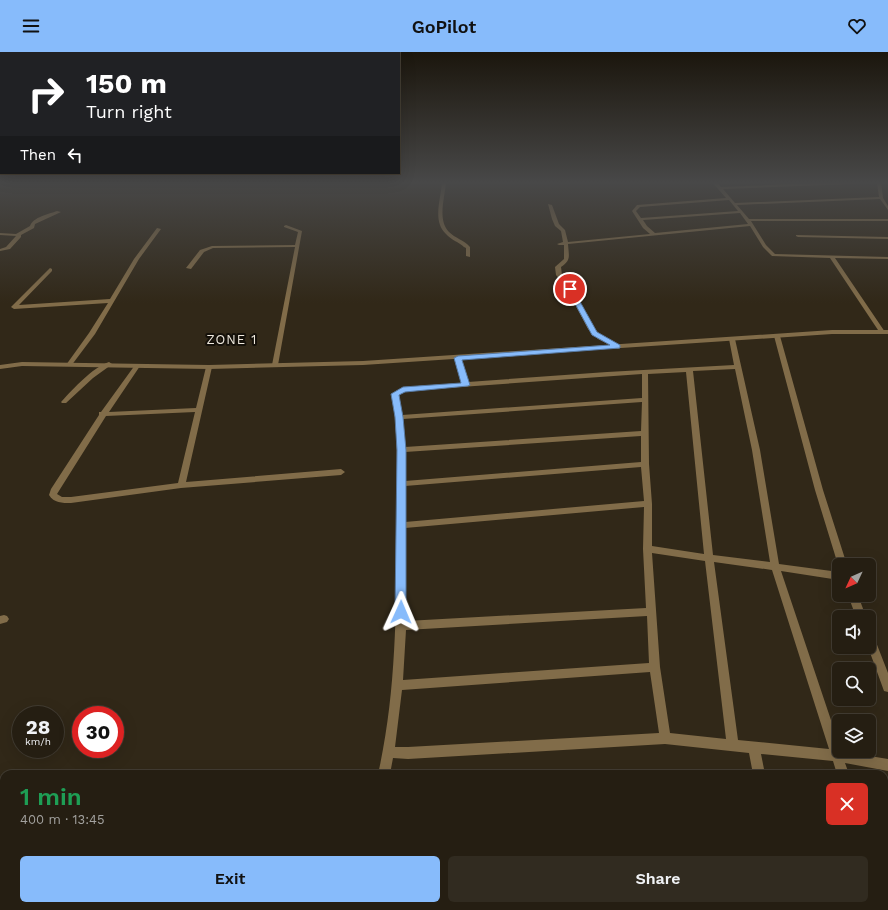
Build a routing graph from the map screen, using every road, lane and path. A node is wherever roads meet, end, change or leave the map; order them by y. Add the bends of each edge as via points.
1 (35, 222) edge
2 (441, 222) edge
3 (556, 222) edge
4 (642, 222) edge
5 (749, 222) edge
6 (751, 225) junction
7 (286, 226) dead end
8 (159, 229) dead end
9 (0, 234) edge
10 (653, 234) junction
11 (17, 235) junction
12 (798, 236) dead end
13 (888, 238) edge
14 (566, 243) junction
15 (559, 244) dead end
16 (297, 246) junction
17 (0, 250) edge
18 (468, 256) dead end
19 (832, 257) junction
20 (888, 258) edge
21 (189, 268) dead end
22 (50, 270) dead end
23 (112, 301) junction
24 (885, 332) edge
25 (777, 336) junction
26 (732, 339) junction
27 (618, 347) junction
28 (458, 358) junction
29 (109, 364) junction
30 (69, 365) junction
31 (275, 365) junction
32 (137, 366) junction
33 (738, 366) junction
34 (0, 367) edge
35 (210, 367) junction
36 (689, 369) junction
37 (645, 372) junction
38 (466, 385) junction
39 (646, 400) junction
40 (64, 402) dead end
41 (200, 410) junction
42 (102, 414) junction
43 (399, 417) junction
44 (644, 433) junction
45 (402, 450) junction
46 (645, 464) junction
47 (341, 472) dead end
48 (401, 484) junction
49 (181, 485) junction
50 (648, 504) junction
51 (402, 525) junction
52 (647, 549) junction
53 (840, 558) edge
54 (709, 559) junction
55 (775, 566) junction
56 (832, 575) edge
57 (651, 612) junction
58 (401, 626) junction
59 (875, 654) edge
60 (655, 667) junction
61 (397, 685) junction
62 (888, 687) edge
63 (665, 738) junction
64 (832, 738) edge
65 (733, 746) junction
66 (754, 748) junction
67 (389, 752) junction
68 (832, 755) edge
69 (839, 758) edge
70 (849, 758) edge
71 (888, 765) edge
72 (385, 770) edge
73 (757, 770) edge
74 (842, 770) edge

1 - 11 street via 32,227
2 - 18 street via 444,231 466,245
3 - 14 street via 563,230
4 - 10 street
5 - 6 street
6 - 10 street
6 - 19 street via 769,252 774,255
7 - 16 street via 300,231
8 - 23 street via 137,259
9 - 11 street
10 - 14 street
11 - 17 street via 19,236 8,248
12 - 13 street
14 - 15 street
14 - 27 street via 567,259 558,267 559,275 570,289 594,334
16 - 21 street via 209,248 202,251
16 - 31 street
19 - 20 street
19 - 24 street
22 - 23 street via 14,307
23 - 30 street
24 - 25 street
25 - 26 street
25 - 53 street
26 - 27 street
26 - 33 street
27 - 28 street
28 - 31 street
28 - 38 street
29 - 30 street
29 - 32 street
29 - 40 street
30 - 34 street via 22,364
31 - 35 street
32 - 35 street
32 - 42 street
33 - 36 street
33 - 55 street via 756,450
35 - 41 street
36 - 37 street
36 - 54 street
37 - 38 street
37 - 39 street
38 - 43 street via 400,390 395,394
39 - 43 street
39 - 44 street
41 - 42 street
41 - 49 street
42 - 49 street via 54,491 53,495 56,498 70,500
43 - 45 street
44 - 45 street
44 - 46 street
45 - 48 street
46 - 48 street
46 - 50 street
47 - 49 street
48 - 51 street
50 - 51 street
50 - 52 street
51 - 58 street
52 - 54 street
52 - 57 street
54 - 55 street
54 - 65 street
55 - 56 street
55 - 64 street
57 - 58 street
57 - 60 street
58 - 61 street
59 - 62 street
60 - 61 street
60 - 63 street
61 - 67 street
63 - 65 street
63 - 67 street
65 - 66 street
66 - 68 street
66 - 73 street
67 - 72 street
69 - 74 street
70 - 71 street

